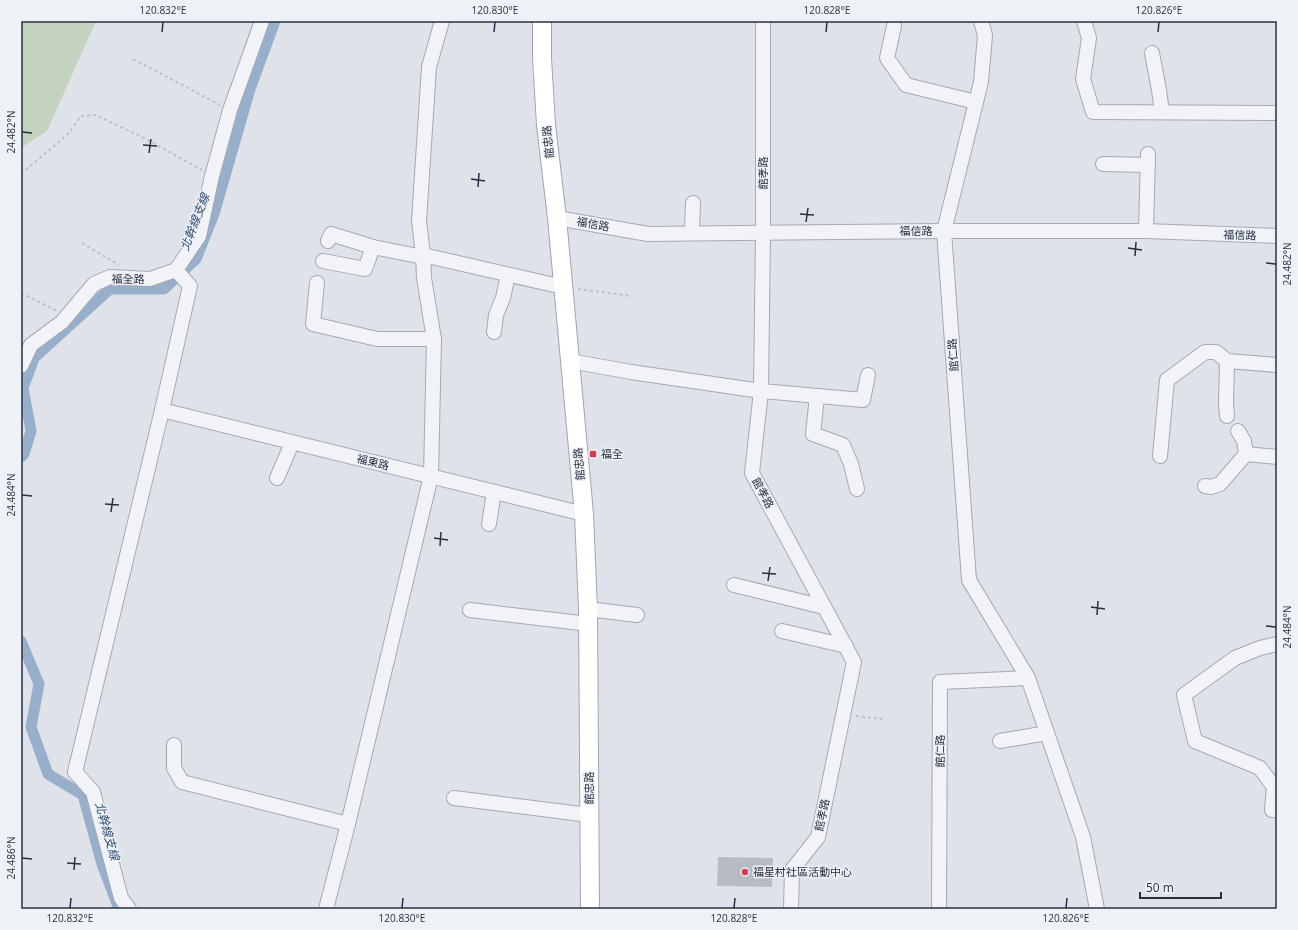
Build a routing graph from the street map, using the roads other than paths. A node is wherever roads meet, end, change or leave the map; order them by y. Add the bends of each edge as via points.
1 (262, 21) edge
2 (442, 21) edge
3 (542, 21) edge
4 (763, 21) edge
5 (981, 21) edge
6 (1084, 21) edge
7 (894, 26) dead end
8 (1152, 53) dead end
9 (976, 102) junction
10 (1162, 112) junction
11 (1277, 113) edge
12 (1103, 164) dead end
13 (693, 203) dead end
14 (556, 218) junction
15 (944, 231) junction
16 (1146, 231) junction
17 (763, 232) junction
18 (692, 233) junction
19 (1277, 236) edge
20 (328, 240) dead end
21 (373, 247) junction
22 (423, 256) junction
23 (324, 261) dead end
24 (176, 270) junction
25 (508, 275) junction
26 (318, 283) dead end
27 (563, 287) junction
28 (494, 332) dead end
29 (434, 339) junction
30 (570, 361) junction
31 (1227, 361) junction
32 (1277, 365) edge
33 (21, 366) edge
34 (868, 375) dead end
35 (761, 391) junction
36 (817, 396) junction
37 (162, 410) junction
38 (1227, 416) dead end
39 (1238, 431) dead end
40 (292, 443) junction
41 (1246, 454) junction
42 (1160, 456) dead end
43 (1277, 457) edge
44 (431, 476) junction
45 (277, 478) dead end
46 (1205, 486) dead end
47 (857, 489) dead end
48 (494, 492) junction
49 (584, 514) junction
50 (489, 524) dead end
51 (734, 585) dead end
52 (824, 607) junction
53 (470, 610) dead end
54 (637, 614) dead end
55 (588, 616) junction
56 (782, 631) dead end
57 (1277, 644) edge
58 (846, 646) junction
59 (1028, 678) junction
60 (1047, 733) junction
61 (1000, 742) dead end
62 (174, 745) dead end
63 (454, 798) dead end
64 (1277, 810) edge
65 (589, 815) junction
66 (348, 824) junction
67 (129, 909) edge
68 (326, 909) edge
69 (590, 909) edge
70 (792, 909) edge
71 (939, 909) edge
72 (1098, 909) edge

1 - 24 street via 230,110 199,236
2 - 22 street via 429,67 419,220
3 - 14 main road, 館忠路 via 546,125
4 - 17 street, 館孝路
5 - 9 street, 館仁路 via 985,35 981,82
6 - 10 street via 1089,38 1083,79 1093,112
7 - 9 street via 887,58 906,85
8 - 10 street
9 - 15 street, 館仁路
10 - 11 street
12 - 16 street via 1148,160
13 - 18 street
14 - 18 street, 福信路 via 648,234
14 - 27 main road, 館忠路
15 - 16 street, 福信路
15 - 17 street, 福信路
15 - 59 street, 館仁路 via 969,580
16 - 19 street, 福信路
17 - 18 street, 福信路
17 - 35 street, 館孝路
20 - 21 street via 331,234
21 - 22 street
21 - 23 street via 365,269
22 - 25 street
22 - 29 street
24 - 33 street, 福全路 via 150,279 110,277 94,284 62,322 31,345
24 - 37 street via 190,286
25 - 27 street
25 - 28 street via 496,315
26 - 29 street via 313,324 378,339
27 - 30 main road, 館忠路
29 - 44 street
30 - 35 street
30 - 49 main road, 館忠路
31 - 32 street
31 - 38 street
31 - 42 street via 1216,352 1205,352 1167,380
34 - 36 street via 864,400
35 - 36 street
35 - 52 street, 館孝路 via 752,473
36 - 47 street via 813,434 843,445
37 - 40 street, 福東路
37 - 67 street via 75,772 93,792 121,898
39 - 41 street via 1244,441
40 - 44 street, 福東路
40 - 45 street
41 - 43 street
41 - 46 street via 1220,484
44 - 48 street, 福東路
44 - 66 street
48 - 49 street, 福東路
48 - 50 street
49 - 55 main road, 館忠路
51 - 52 street
52 - 58 street, 館孝路
53 - 55 street
54 - 55 street
55 - 65 main road, 館忠路
56 - 58 street
57 - 64 street via 1235,658 1184,695 1195,740 1260,768 1274,787 1272,810
58 - 70 street, 館孝路 via 854,662 818,837 792,870
59 - 60 street, 館仁路
59 - 71 street, 館仁路 via 940,682
60 - 61 street
60 - 72 street, 館仁路 via 1083,837
62 - 66 street via 174,768 182,782
63 - 65 street
65 - 69 main road, 館忠路
66 - 68 street

